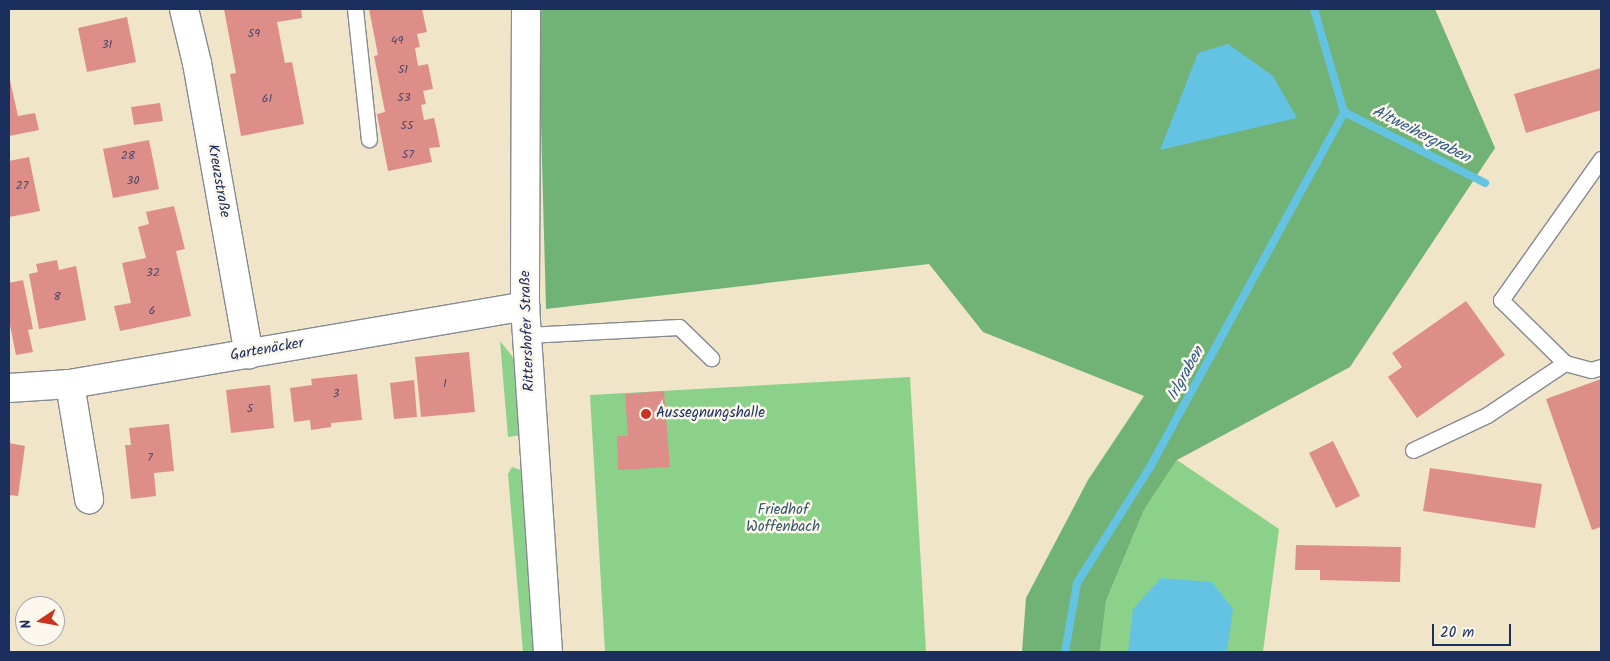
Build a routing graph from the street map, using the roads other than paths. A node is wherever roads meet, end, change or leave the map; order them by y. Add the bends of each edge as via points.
1 (184, 9) edge
2 (355, 9) edge
3 (526, 9) edge
4 (369, 139) dead end
5 (1601, 159) edge
6 (525, 306) junction
7 (527, 335) junction
8 (249, 354) junction
9 (711, 358) dead end
10 (1565, 363) junction
11 (1601, 367) edge
12 (70, 384) junction
13 (9, 388) edge
14 (1413, 450) dead end
15 (89, 499) dead end
16 (548, 652) edge

1 - 8 street, Kreuzstraße via 197,63
2 - 4 lane
3 - 6 street, Rittershofer Straße
5 - 10 lane via 1500,300
6 - 7 street, Rittershofer Straße
6 - 8 street, Gartenäcker
7 - 9 lane via 679,327
7 - 16 street, Rittershofer Straße
8 - 12 street, Gartenäcker
10 - 11 lane via 1591,370
10 - 14 lane via 1487,415
12 - 13 street, Gartenäcker
12 - 15 street

